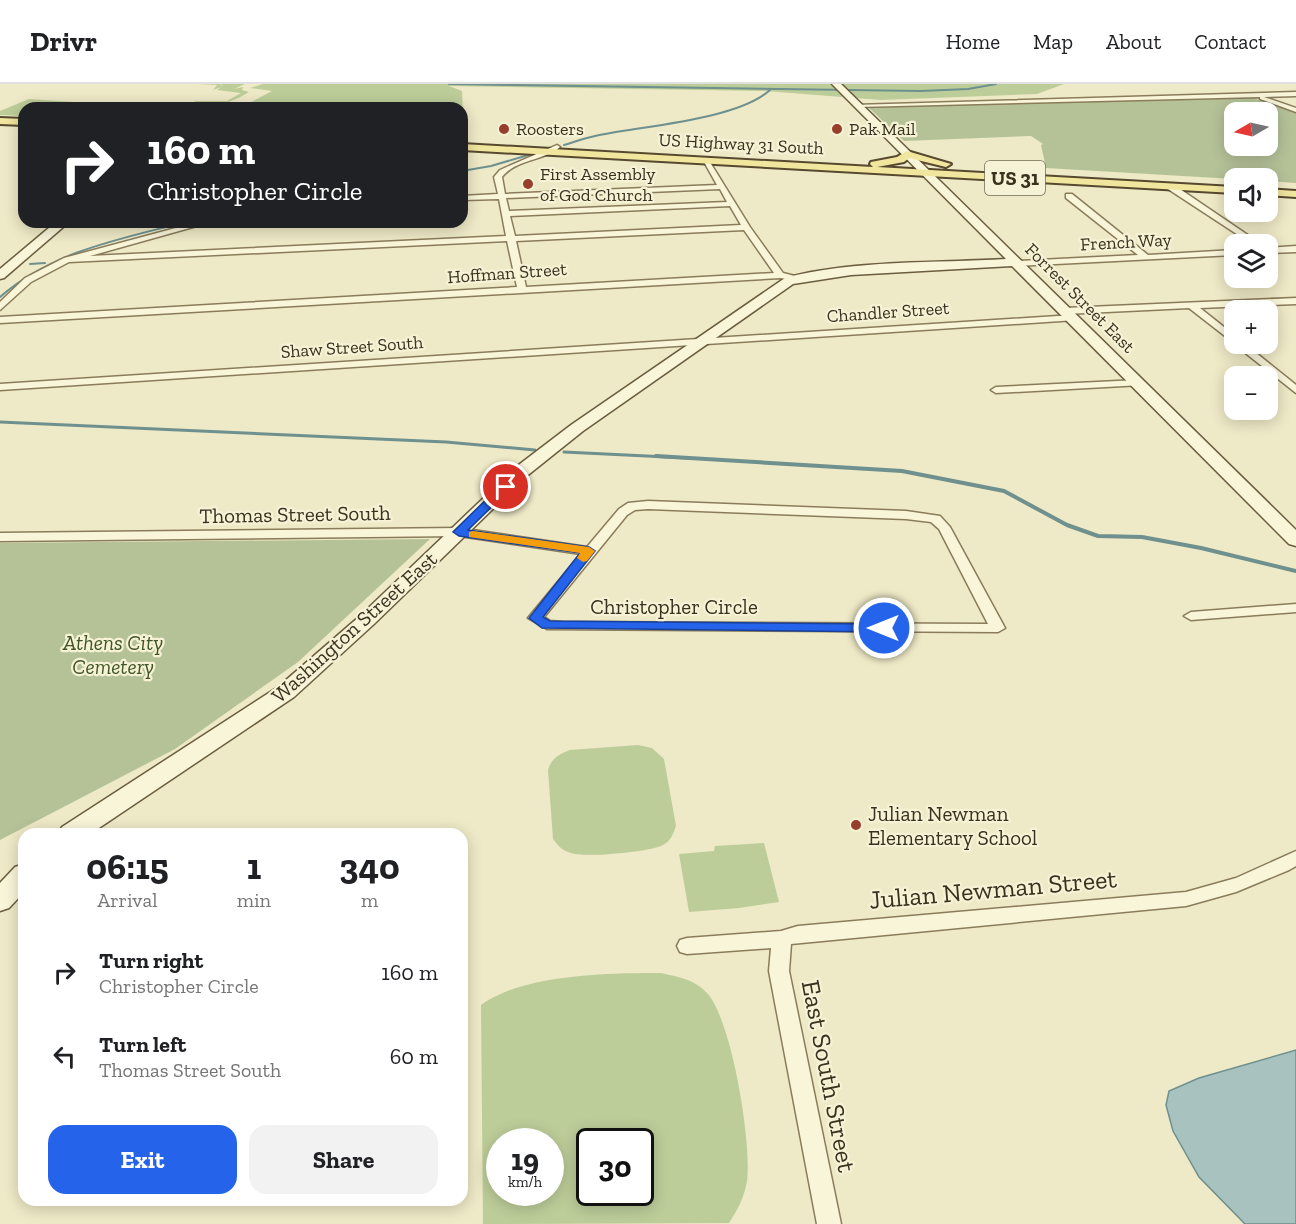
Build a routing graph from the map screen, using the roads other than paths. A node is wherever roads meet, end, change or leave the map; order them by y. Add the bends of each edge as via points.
1 (836, 84) edge
2 (1296, 94) edge
3 (1253, 95) junction
4 (857, 105) junction
5 (1296, 110) edge
6 (0, 116) edge
7 (18, 117) edge
8 (0, 121) edge
9 (18, 122) edge
10 (468, 142) edge
11 (468, 147) edge
12 (554, 149) junction
13 (907, 154) junction
14 (706, 160) junction
15 (871, 165) junction
16 (974, 173) junction
17 (929, 177) junction
18 (1224, 185) edge
19 (722, 187) junction
20 (1171, 187) junction
21 (1278, 188) edge
22 (1224, 190) edge
23 (1278, 192) edge
24 (1296, 192) edge
25 (501, 195) junction
26 (1069, 196) dead end
27 (468, 198) edge
28 (731, 204) junction
29 (505, 214) junction
30 (746, 227) junction
31 (56, 228) edge
32 (185, 228) edge
33 (1242, 234) edge
34 (510, 237) junction
35 (1296, 249) edge
36 (1278, 250) edge
37 (1224, 254) edge
38 (1147, 258) junction
39 (67, 260) junction
40 (1017, 263) junction
41 (4, 271) edge
42 (780, 275) junction
43 (799, 278) junction
44 (522, 290) junction
45 (1296, 301) edge
46 (1191, 304) junction
47 (0, 307) edge
48 (1069, 314) junction
49 (0, 320) edge
50 (1224, 332) edge
51 (706, 341) junction
52 (1251, 354) edge
53 (1138, 383) junction
54 (0, 387) edge
55 (996, 390) dead end
56 (1296, 390) edge
57 (459, 532) junction
58 (0, 537) edge
59 (1296, 540) edge
60 (589, 551) junction
61 (1296, 609) edge
62 (1191, 616) dead end
63 (80, 828) edge
64 (1296, 858) edge
65 (18, 881) edge
66 (0, 901) edge
67 (781, 939) junction
68 (687, 946) dead end
69 (829, 1224) edge

1 - 4 street, Forrest Street East
2 - 3 street
3 - 4 street
3 - 5 street
4 - 13 street, Forrest Street East
6 - 7 main road
8 - 9 main road
10 - 12 main road, US Highway 31 South / US 31
11 - 12 main road, US Highway 31 South / US 31
12 - 14 main road, US Highway 31 South / US 31
12 - 15 main road, US Highway 31 South / US 31
12 - 25 street via 501,171
13 - 15 main road via 894,162
13 - 16 main road
13 - 17 street, Forrest Street East
14 - 17 main road, US Highway 31 South / US 31 via 890,171
14 - 19 street
15 - 17 main road, US Highway 31 South / US 31
16 - 17 main road, US Highway 31 South / US 31
16 - 17 main road via 952,178
16 - 18 main road, US Highway 31 South / US 31
16 - 20 main road, US Highway 31 South / US 31
17 - 40 street, Forrest Street East
19 - 25 street
19 - 28 street
20 - 22 main road, US Highway 31 South / US 31
20 - 33 street
21 - 24 main road
23 - 24 main road
25 - 27 street
25 - 29 street
26 - 38 street
28 - 29 street
28 - 30 street
29 - 34 street
30 - 34 street
30 - 42 street
31 - 41 street
32 - 39 street
34 - 39 street
34 - 44 street
35 - 36 street
37 - 38 street, French Way
38 - 40 street, French Way
39 - 47 street via 28,280
40 - 43 street, Hoffman Street via 851,271
40 - 48 street, Forrest Street East
42 - 43 street, Hoffman Street
42 - 44 street, Hoffman Street
43 - 51 street, Washington Street East via 789,281
44 - 49 street, Hoffman Street
45 - 46 street, Chandler Street
46 - 48 street, Chandler Street
46 - 50 street
48 - 51 street, Chandler Street
48 - 53 street, Forrest Street East
51 - 54 street, Shaw Street South
51 - 57 street, Washington Street East via 577,428 522,471
52 - 56 street
53 - 55 street
53 - 59 street, Forrest Street East
57 - 58 street, Thomas Street South
57 - 60 street, Thomas Street South
57 - 63 street, Washington Street East via 286,693
60 - 60 street, Christopher Circle via 535,618 547,625 563,626 998,628 944,527 935,519 648,504 623,512
61 - 62 street
64 - 67 street, Julian Newman Street via 1226,890 1186,899 798,934
65 - 66 street
67 - 68 street, Julian Newman Street
67 - 69 street, East South Street via 779,971

